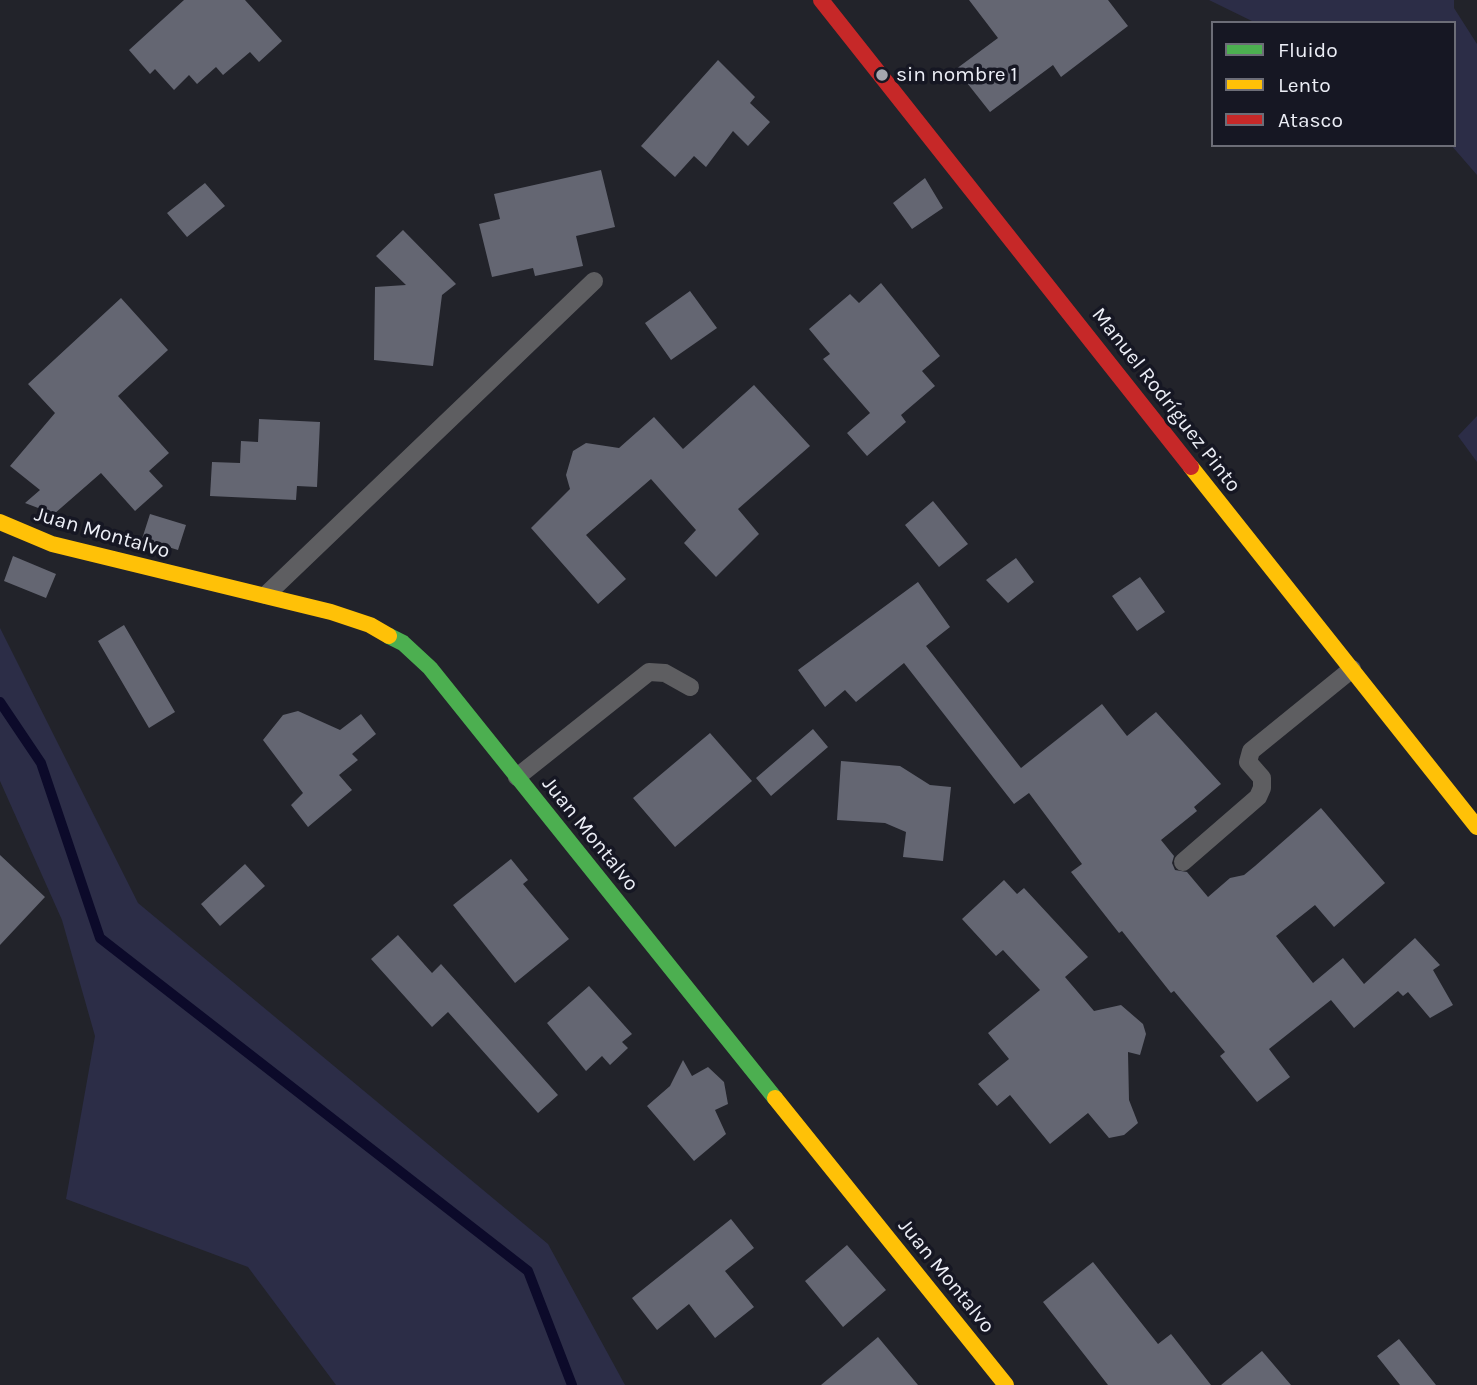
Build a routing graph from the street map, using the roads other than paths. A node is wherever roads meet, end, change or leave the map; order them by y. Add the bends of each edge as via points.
1 (821, 0) edge
2 (594, 281) dead end
3 (0, 522) edge
4 (263, 597) junction
5 (1352, 669) junction
6 (690, 687) dead end
7 (517, 777) junction
8 (1477, 827) edge
9 (1183, 862) dead end
10 (1006, 1385) edge

1 - 5 street, Manuel Rodríguez Pinto
2 - 4 lane
3 - 4 street, Juan Montalvo via 52,544
4 - 7 street, Juan Montalvo via 331,612 403,643 430,668
5 - 8 street, Manuel Rodríguez Pinto
5 - 9 lane via 1251,751 1248,762 1262,778 1258,797
6 - 7 lane via 665,673 649,671
7 - 10 street, Juan Montalvo

